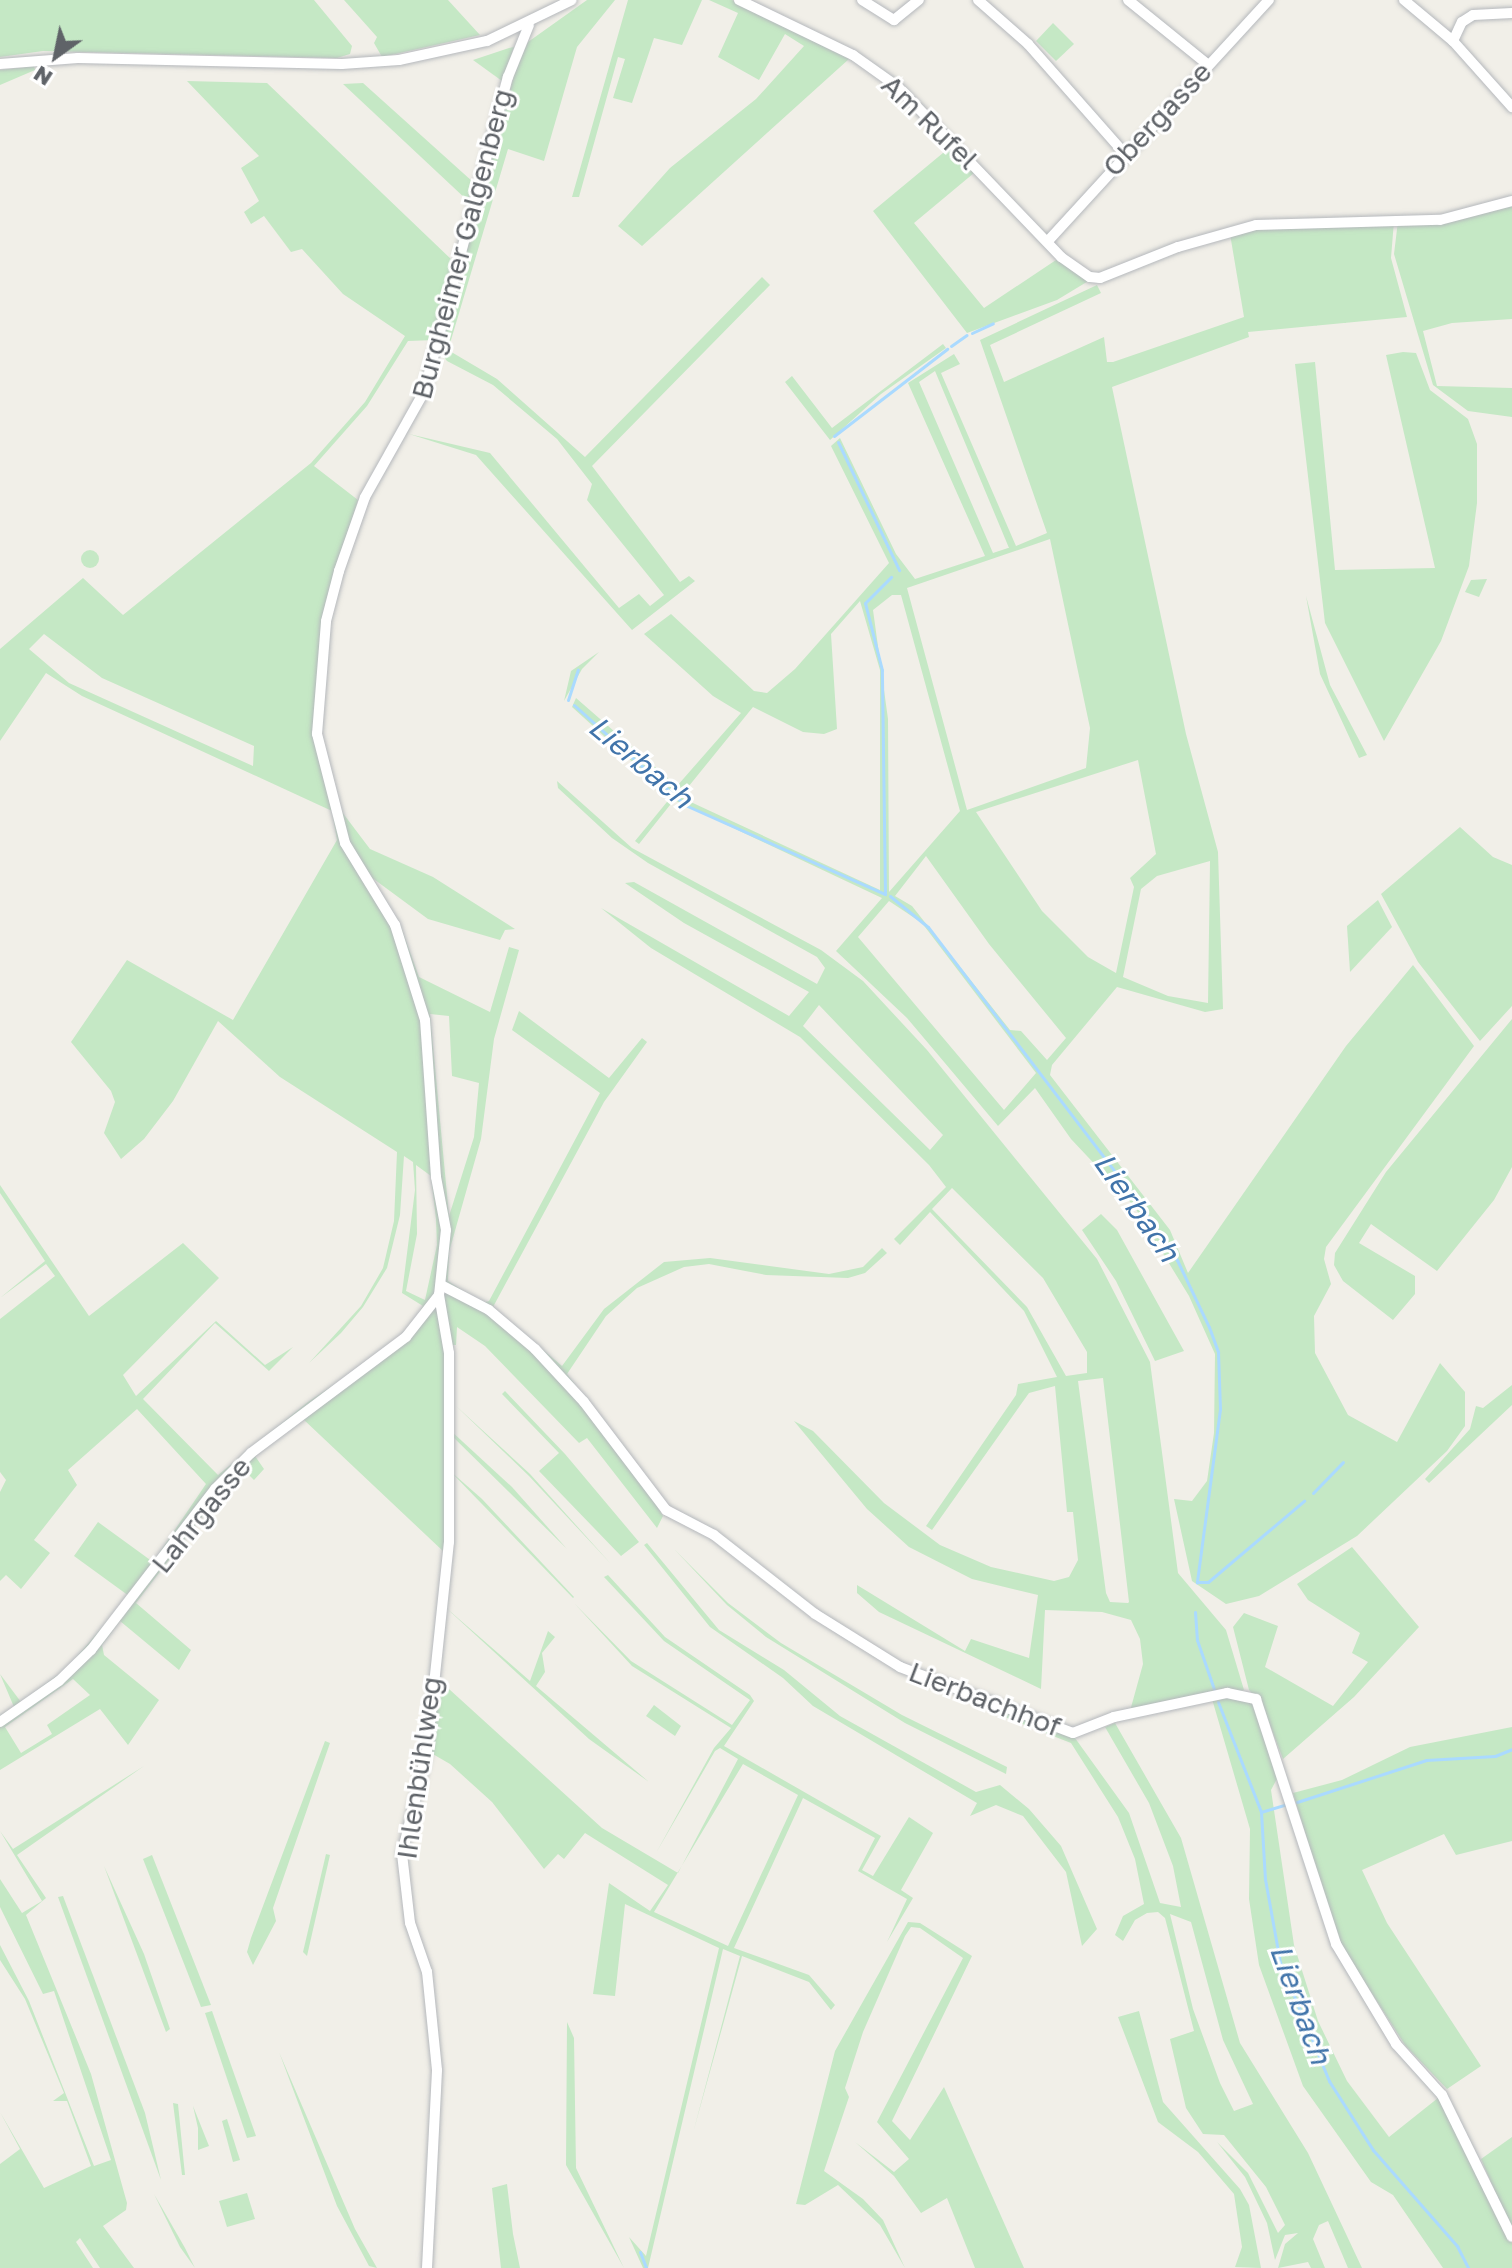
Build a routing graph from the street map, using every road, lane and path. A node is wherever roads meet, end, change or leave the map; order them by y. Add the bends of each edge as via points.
1 (739, 0) edge
2 (862, 0) edge
3 (919, 0) edge
4 (978, 0) edge
5 (1128, 0) edge
6 (1269, 0) edge
7 (1404, 0) edge
8 (570, 1) edge
9 (1512, 13) edge
10 (529, 25) junction
11 (1453, 41) junction
12 (0, 64) edge
13 (1207, 64) junction
14 (1512, 107) edge
15 (1124, 153) junction
16 (1512, 201) edge
17 (1048, 241) junction
18 (440, 1290) junction
19 (429, 1309) junction
20 (444, 1314) junction
21 (0, 1722) edge
22 (1512, 2237) edge
23 (427, 2268) edge

1 - 17 street, Am Rufel via 853,55 898,87
2 - 3 street via 894,20
4 - 15 street via 1028,44
5 - 13 street
6 - 13 street, Obergasse
7 - 11 street
8 - 10 street
9 - 11 street via 1473,15 1462,22
10 - 12 street via 447,52 370,62 78,58
10 - 18 street, Burgheimer Galgenberg via 508,77 424,392 365,497 343,558 326,621 317,734 345,843 395,925 425,1020 436,1177 446,1230
11 - 14 street
13 - 15 street, Obergasse
15 - 17 street, Obergasse
16 - 17 street, Am Rufel via 1440,220 1256,225 1096,278 1061,257
18 - 19 street, Lahrgasse
18 - 20 street, Ihlenbühlweg
18 - 22 street, Lierbachhof via 489,1310 544,1358 666,1510 714,1535 815,1614 900,1667 1073,1733 1114,1717 1227,1693 1256,1699 1336,1944 1396,2044 1442,2095
19 - 20 street
19 - 21 street, Lahrgasse via 406,1337 251,1453 215,1489 91,1650 59,1681
20 - 23 street, Ihlenbühlweg via 449,1353 449,1542 427,1751 402,1854 410,1923 427,1972 437,2070

